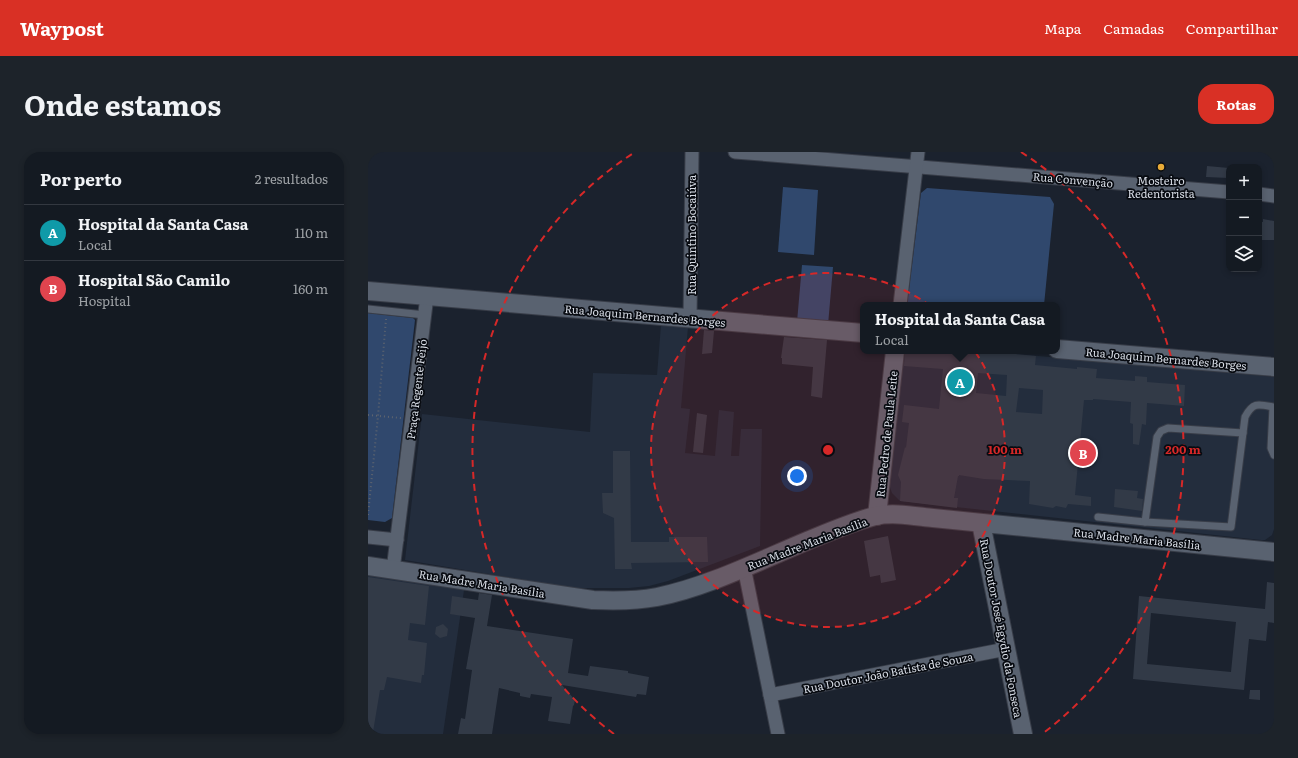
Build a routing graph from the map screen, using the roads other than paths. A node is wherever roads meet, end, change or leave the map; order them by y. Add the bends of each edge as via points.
1 (692, 152) edge
2 (734, 152) edge
3 (918, 152) edge
4 (916, 167) junction
5 (1226, 192) edge
6 (1262, 194) edge
7 (1274, 196) edge
8 (368, 291) edge
9 (427, 296) junction
10 (900, 302) edge
11 (368, 309) edge
12 (425, 315) junction
13 (690, 319) junction
14 (860, 333) edge
15 (1060, 349) edge
16 (895, 354) edge
17 (1274, 367) edge
18 (1274, 407) edge
19 (1244, 433) junction
20 (1274, 455) edge
21 (876, 516) junction
22 (1098, 517) dead end
23 (1145, 522) junction
24 (981, 523) junction
25 (368, 537) edge
26 (397, 540) junction
27 (1274, 552) edge
28 (368, 566) edge
29 (744, 567) junction
30 (393, 570) junction
31 (1006, 649) junction
32 (770, 696) junction
33 (778, 734) edge
34 (1023, 734) edge

1 - 13 street, Rua Quintino Bocaiúva
2 - 4 street, Rua Convenção
3 - 4 street
4 - 5 street, Rua Convenção
4 - 10 street
6 - 7 street
8 - 9 street
9 - 12 street, Praça Regente Feijó
9 - 13 street, Rua Joaquim Bernardes Borges
11 - 12 lane
12 - 26 street, Praça Regente Feijó
13 - 14 street, Rua Joaquim Bernardes Borges
15 - 17 street, Rua Joaquim Bernardes Borges
16 - 21 street, Rua Pedro de Paula Leite
18 - 19 lane via 1257,404 1250,408 1245,417
18 - 20 lane via 1271,448
19 - 23 lane via 1168,428 1161,431 1156,437
19 - 23 lane via 1231,527
21 - 24 street, Rua Madre Maria Basília
21 - 29 street, Rua Madre Maria Basília
22 - 23 lane
24 - 27 street, Rua Madre Maria Basília
24 - 31 street, Rua Doutor José Egydio da Fonseca
25 - 26 street
26 - 30 street, Praça Regente Feijó
28 - 30 street
29 - 30 street, Rua Madre Maria Basília via 684,590 657,597 615,601 593,600
29 - 32 street
31 - 32 street, Rua Doutor João Batista de Souza
31 - 34 street, Rua Doutor José Egydio da Fonseca
32 - 33 street

